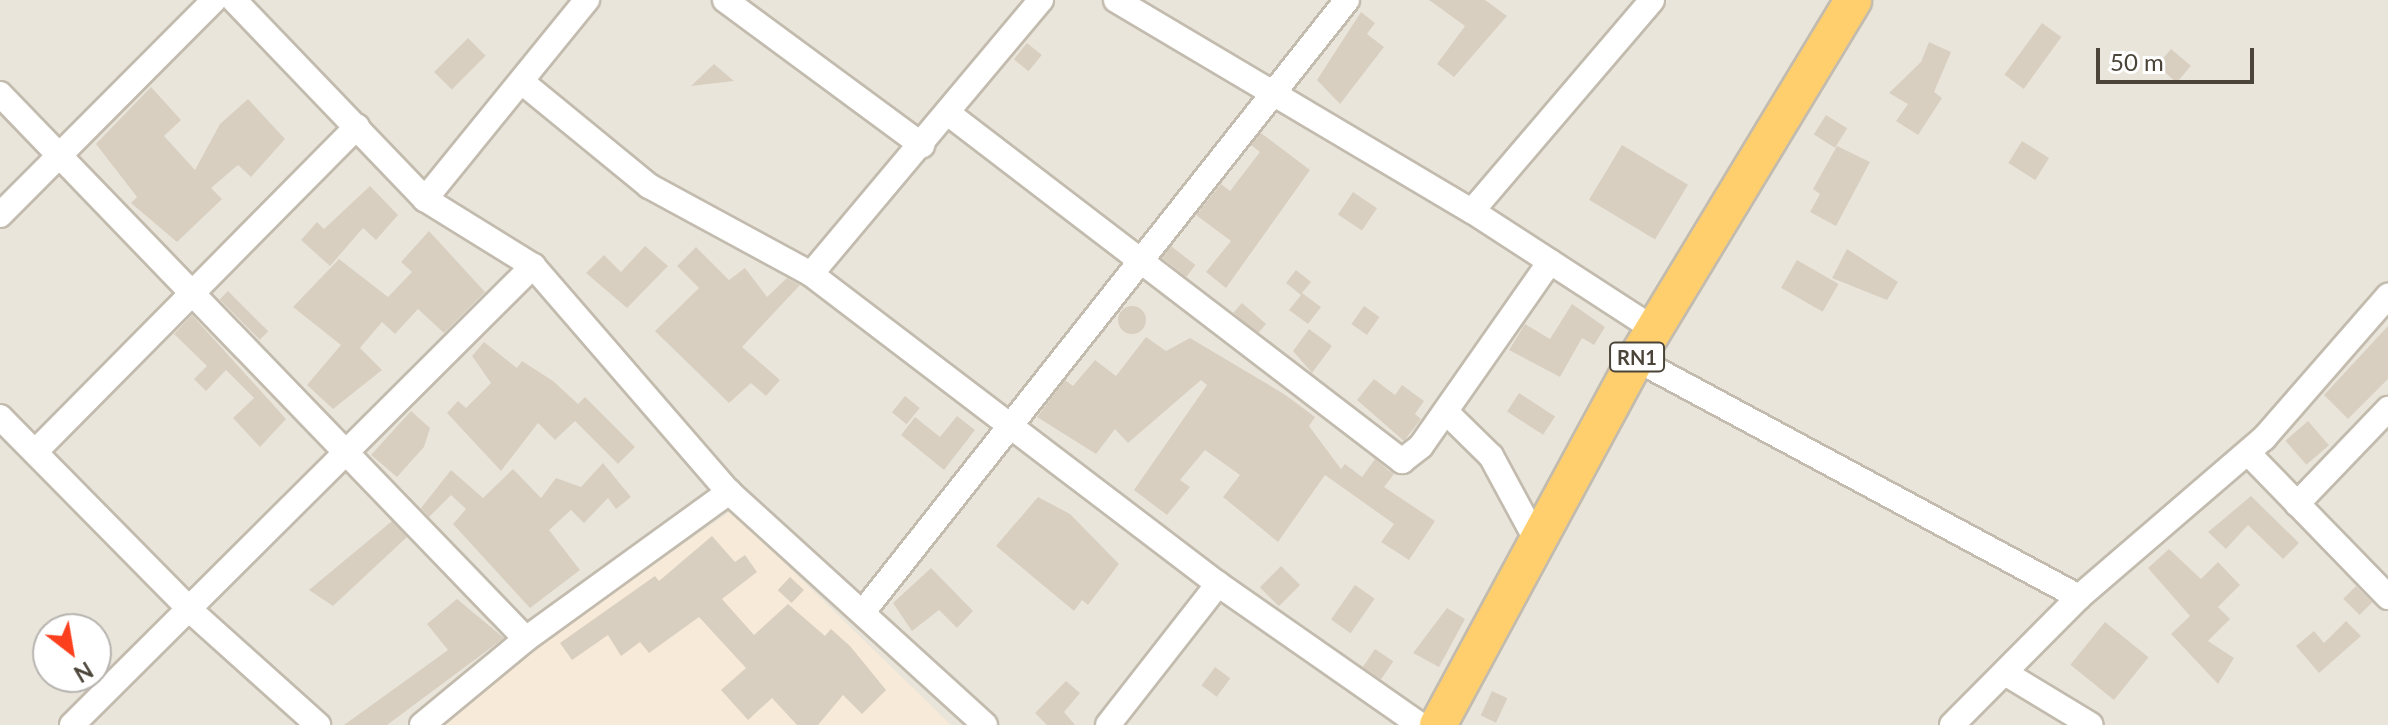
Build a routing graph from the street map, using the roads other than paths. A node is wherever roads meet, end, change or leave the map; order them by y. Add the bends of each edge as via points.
1 (214, 0) edge
2 (234, 0) edge
3 (587, 0) edge
4 (725, 0) edge
5 (1041, 0) edge
6 (1116, 0) edge
7 (1347, 0) edge
8 (1652, 0) edge
9 (1853, 0) edge
10 (522, 82) junction
11 (0, 94) edge
12 (1268, 96) junction
13 (949, 114) junction
14 (357, 127) junction
15 (922, 145) junction
16 (59, 154) junction
17 (425, 199) junction
18 (1472, 211) junction
19 (0, 215) edge
20 (1550, 262) junction
21 (1137, 263) junction
22 (533, 266) junction
23 (811, 274) junction
24 (193, 291) junction
25 (2388, 296) edge
26 (1654, 329) junction
27 (1636, 359) junction
28 (2388, 409) edge
29 (1446, 412) junction
30 (0, 417) edge
31 (1008, 420) junction
32 (35, 452) junction
33 (2248, 453) junction
34 (347, 458) junction
35 (729, 492) junction
36 (2297, 504) junction
37 (1538, 543) junction
38 (1218, 584) junction
39 (2079, 597) junction
40 (2388, 597) edge
41 (191, 611) junction
42 (863, 612) junction
43 (526, 639) junction
44 (2005, 673) junction
45 (72, 725) edge
46 (318, 725) edge
47 (422, 725) edge
48 (985, 725) edge
49 (1108, 725) edge
50 (1420, 725) edge
51 (1438, 725) edge
52 (1952, 725) edge
53 (2091, 725) edge

1 - 16 street
2 - 14 street
3 - 10 street
4 - 15 street
5 - 13 street
6 - 12 street
7 - 12 street
8 - 18 street
9 - 26 highway, RN1
10 - 17 street
10 - 23 street via 649,186
11 - 16 street
12 - 18 street
12 - 21 street
13 - 15 street
13 - 21 street
14 - 17 street
14 - 24 street
15 - 23 street
16 - 19 street
16 - 24 street
17 - 22 street
18 - 20 street
20 - 26 street
20 - 29 street
21 - 29 street via 1402,461
21 - 31 street
22 - 34 street
22 - 35 street
23 - 31 street
24 - 32 street
24 - 34 street
25 - 33 street
26 - 27 highway, RN1
27 - 37 highway, RN1
27 - 39 street
28 - 36 street
29 - 37 street via 1491,456
30 - 32 street
31 - 38 street
31 - 42 street
32 - 41 street
33 - 36 street
33 - 39 street
34 - 41 street
34 - 43 street
35 - 42 street
35 - 43 street
36 - 40 street
37 - 51 highway, RN1
38 - 49 street
38 - 50 street
39 - 44 street
41 - 45 street
41 - 46 street
42 - 48 street
43 - 47 street
44 - 52 street
44 - 53 street

